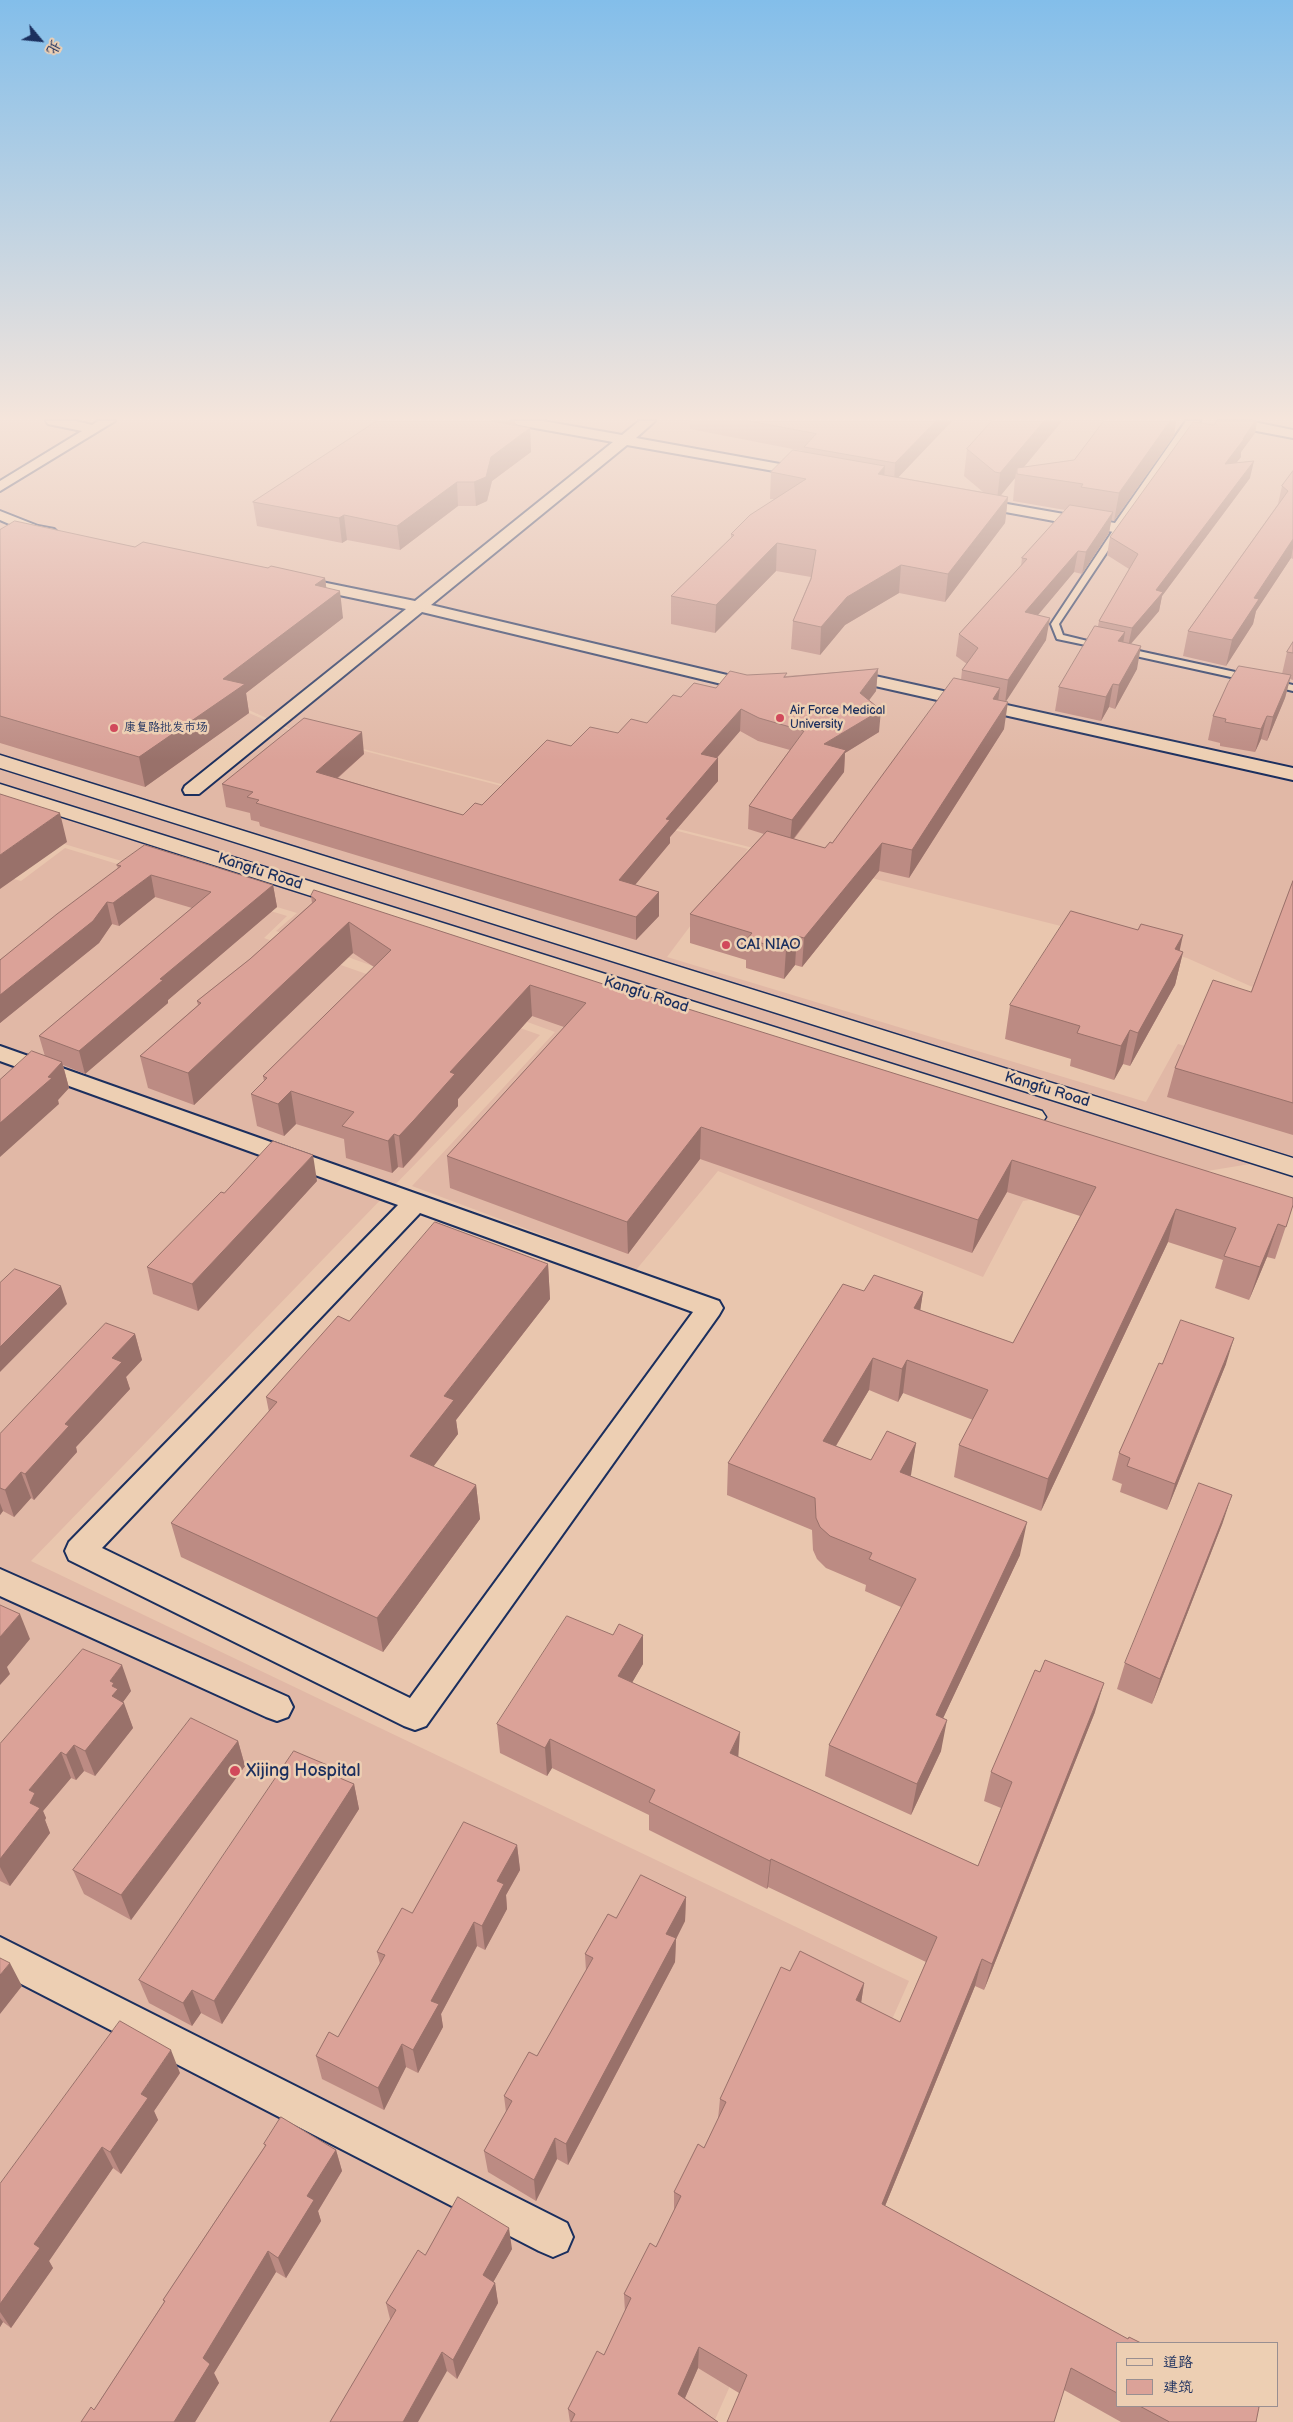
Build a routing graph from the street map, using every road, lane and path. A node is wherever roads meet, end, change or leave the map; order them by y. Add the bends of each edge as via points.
1 (58, 534) edge
2 (509, 534) edge
3 (1115, 534) edge
4 (64, 535) edge
5 (295, 582) edge
6 (420, 607) junction
7 (1109, 647) edge
8 (1118, 649) edge
9 (1254, 679) edge
10 (1264, 681) edge
11 (828, 683) edge
12 (772, 686) edge
13 (1293, 688) edge
14 (0, 761) edge
15 (1293, 774) edge
16 (0, 790) edge
17 (192, 790) dead end
18 (0, 1054) edge
19 (1055, 1124) edge
20 (1293, 1167) edge
21 (416, 1202) junction
22 (0, 1582) edge
23 (277, 1707) dead end
24 (0, 1954) edge
25 (553, 2237) dead end

1 - 4 street
2 - 6 street
3 - 7 lane via 1056,624 1060,637
5 - 6 street
6 - 12 street via 753,687
6 - 17 street
8 - 9 lane
10 - 13 lane
11 - 15 street via 875,680
14 - 20 main road, Kangfu Road
16 - 19 main road, Kangfu Road
18 - 21 street
21 - 21 street via 710,1308 415,1716 80,1551
22 - 23 street
24 - 25 street

